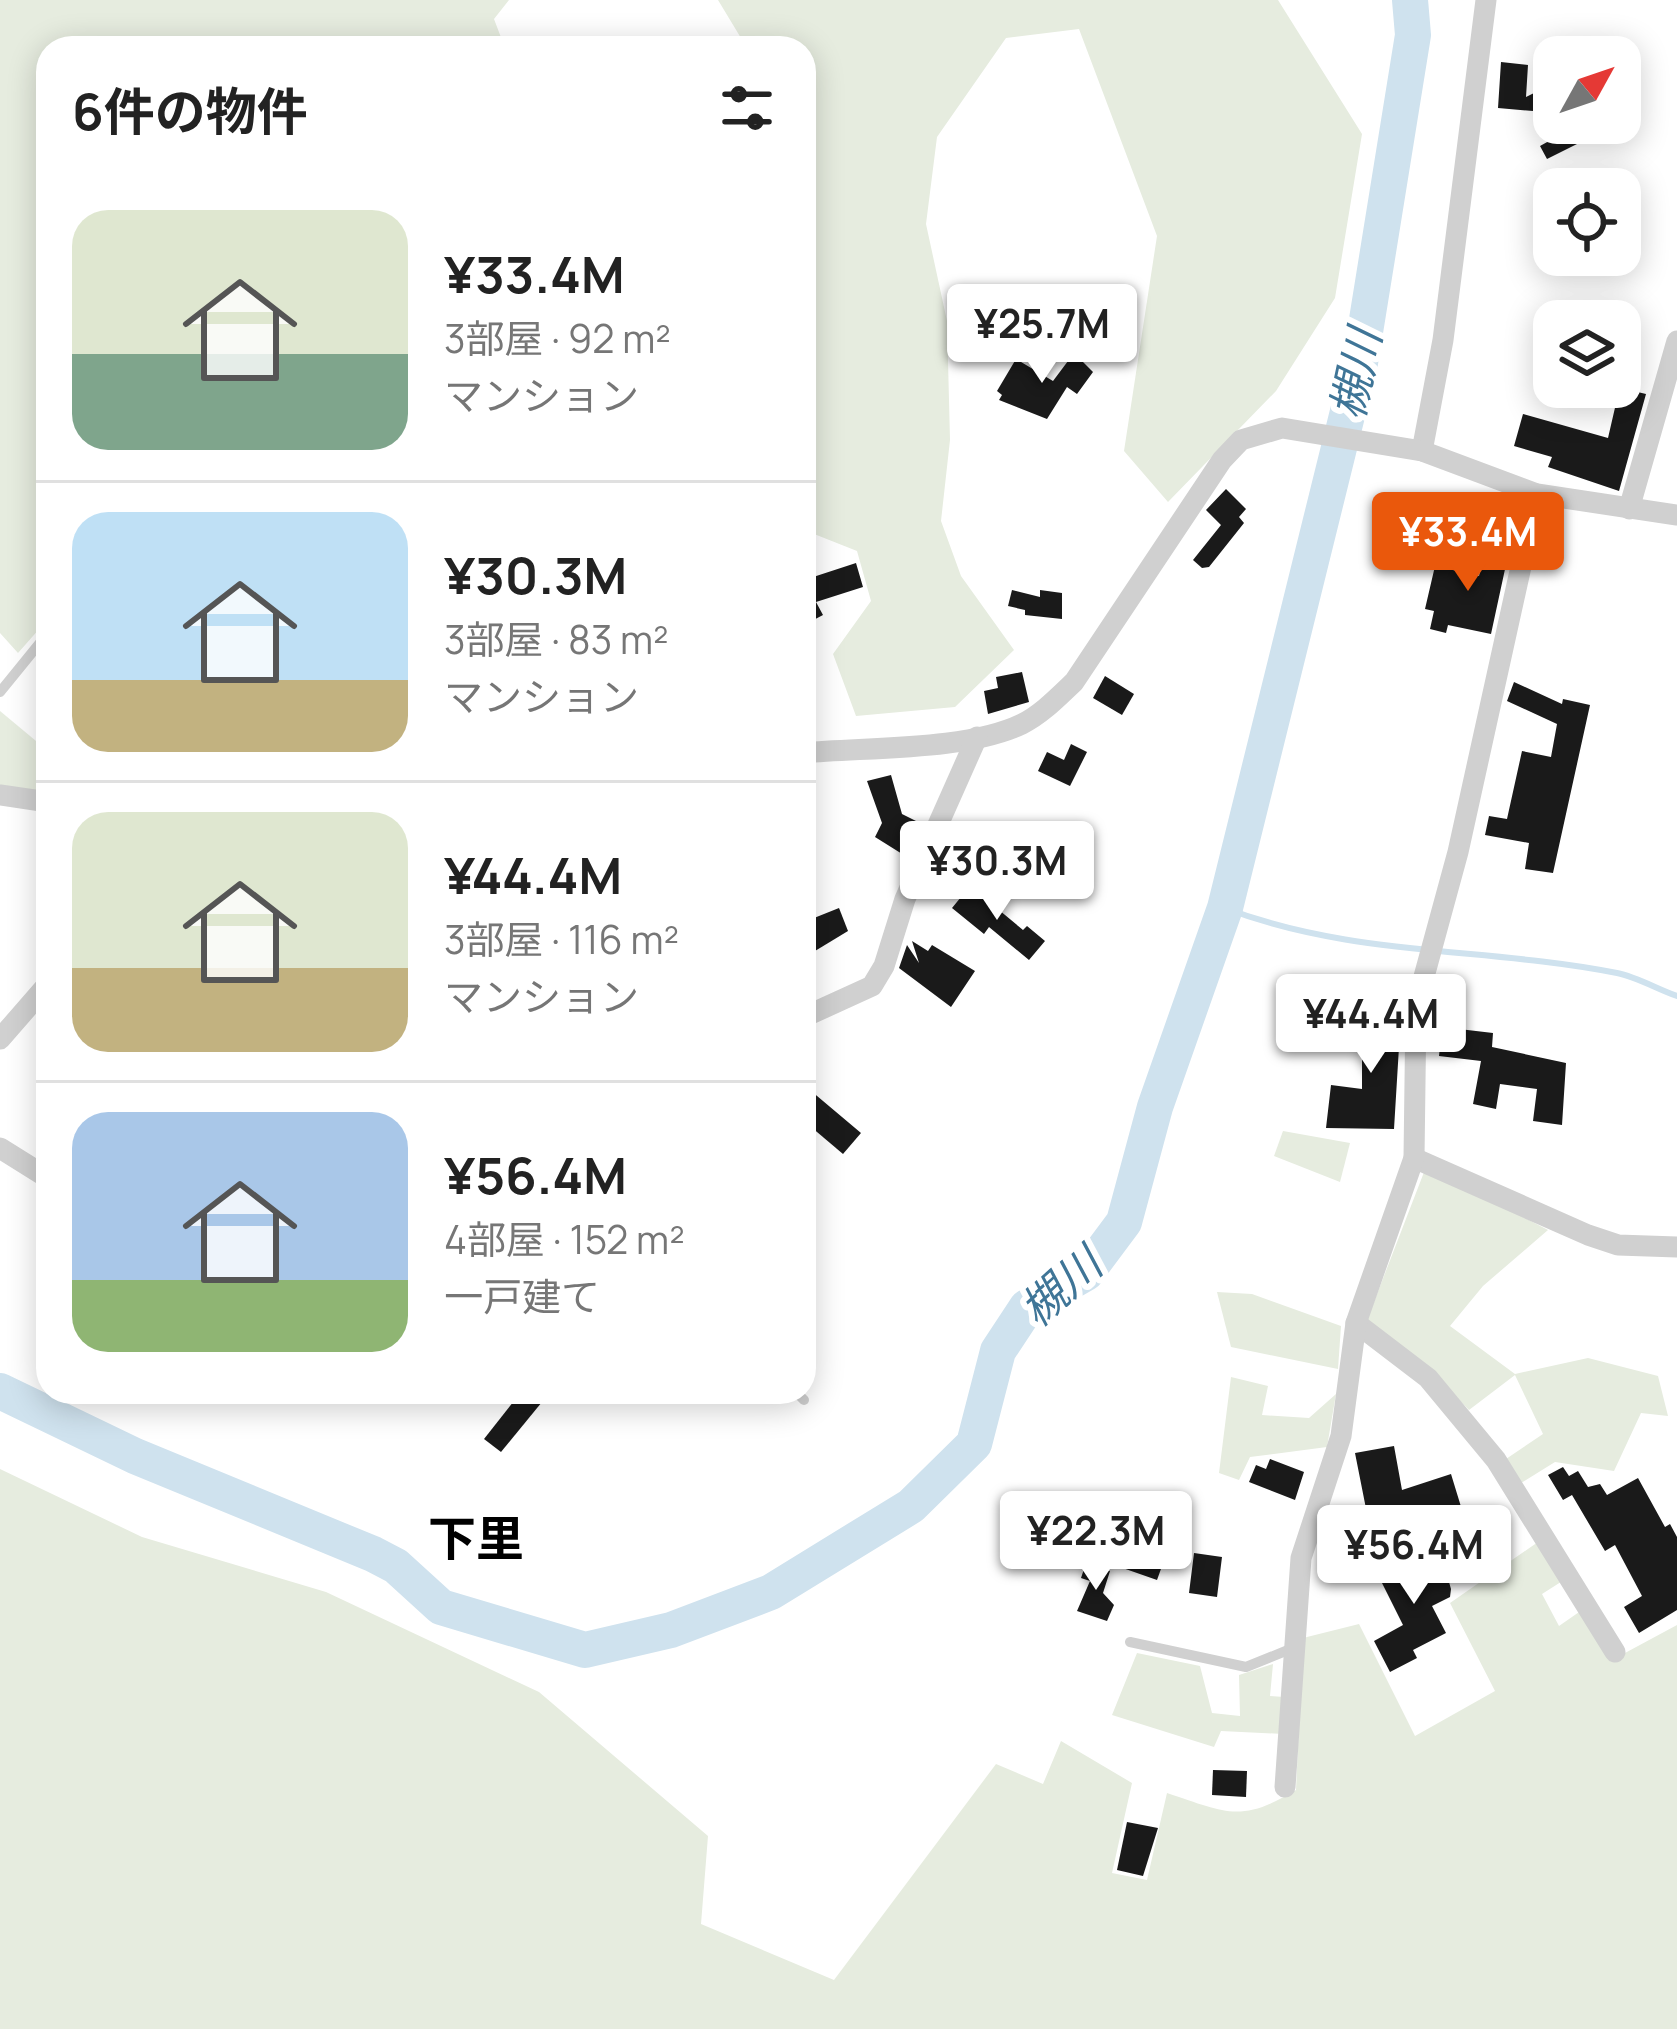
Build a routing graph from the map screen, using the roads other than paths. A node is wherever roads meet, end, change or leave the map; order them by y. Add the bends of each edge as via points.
1 (1486, 0) edge
2 (1677, 341) edge
3 (1416, 450) junction
4 (1538, 494) junction
5 (1629, 509) junction
6 (1677, 515) edge
7 (36, 648) edge
8 (0, 692) edge
9 (977, 737) junction
10 (816, 752) edge
11 (0, 795) edge
12 (36, 800) edge
13 (36, 998) edge
14 (816, 1011) edge
15 (0, 1039) edge
16 (0, 1148) edge
17 (1414, 1158) junction
18 (36, 1170) edge
19 (1677, 1247) edge
20 (1356, 1323) junction
21 (1130, 1642) dead end
22 (1293, 1648) junction
23 (1615, 1652) dead end
24 (1285, 1787) dead end

1 - 3 street via 1443,340
2 - 5 street
3 - 4 street
3 - 9 street via 1288,429 1241,440 1074,682 1020,725
4 - 5 street
4 - 17 street via 1416,1006
5 - 6 street
7 - 8 lane
9 - 10 street
9 - 14 street via 884,966 872,986
11 - 12 street
13 - 15 street
16 - 18 street
17 - 19 street via 1588,1235
17 - 20 street
20 - 22 street via 1341,1436 1300,1558
20 - 23 street via 1428,1378 1496,1460
21 - 22 lane via 1246,1667
22 - 24 street

